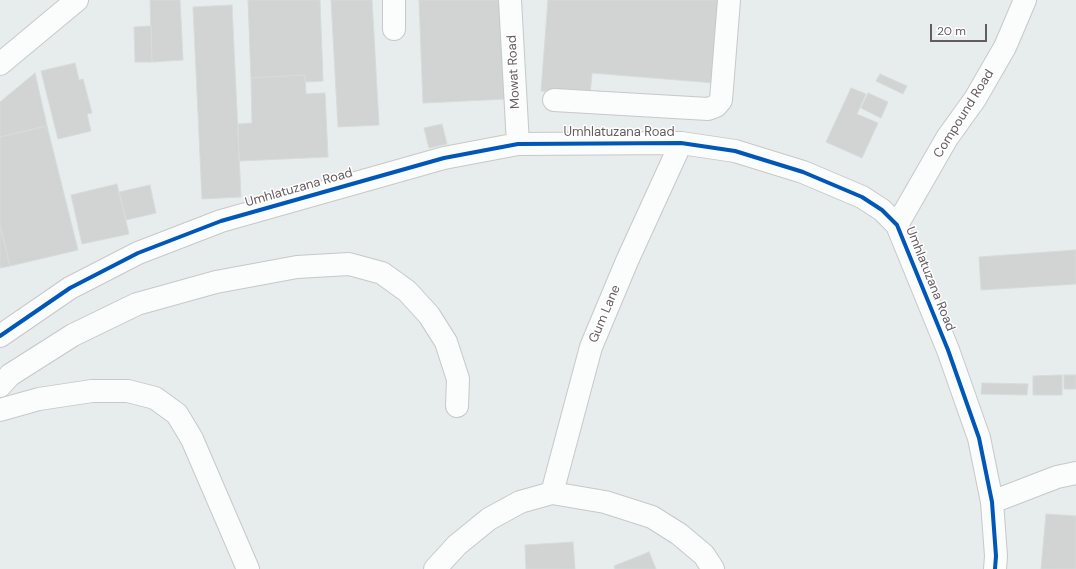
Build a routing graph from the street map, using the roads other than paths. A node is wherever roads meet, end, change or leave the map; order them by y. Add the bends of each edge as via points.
1 (77, 0) edge
2 (394, 0) edge
3 (510, 0) edge
4 (729, 0) edge
5 (1025, 0) edge
6 (394, 29) dead end
7 (0, 64) edge
8 (554, 100) dead end
9 (680, 143) junction
10 (518, 144) junction
11 (897, 225) junction
12 (0, 336) edge
13 (0, 386) edge
14 (457, 406) dead end
15 (0, 410) edge
16 (1076, 473) edge
17 (552, 493) junction
18 (992, 502) junction
19 (248, 569) edge
20 (435, 569) edge
21 (713, 569) edge
22 (995, 569) edge

1 - 7 street
2 - 6 street
3 - 10 street, Mowat Road
4 - 8 street via 721,100 716,106 708,109
5 - 11 street, Compound Road via 1005,47 976,99 948,138
9 - 10 street, Umhlatuzana Road
9 - 11 street, Umhlatuzana Road via 735,151 803,172 862,197 882,210
9 - 17 street, Gum Lane via 591,347
10 - 12 street, Umhlatuzana Road via 444,158 221,221 138,253 70,288
11 - 18 street, Umhlatuzana Road via 948,350 979,438
13 - 14 street via 10,375 73,335 137,304 216,282 297,267 348,264 382,273 407,291 430,315 446,342 458,379
15 - 19 street via 39,399 92,391 128,391 155,398 177,414 192,439
16 - 18 street
17 - 20 street via 520,502 490,519 457,545
17 - 21 street via 605,502 652,517 679,534 704,555
18 - 22 street, Umhlatuzana Road

